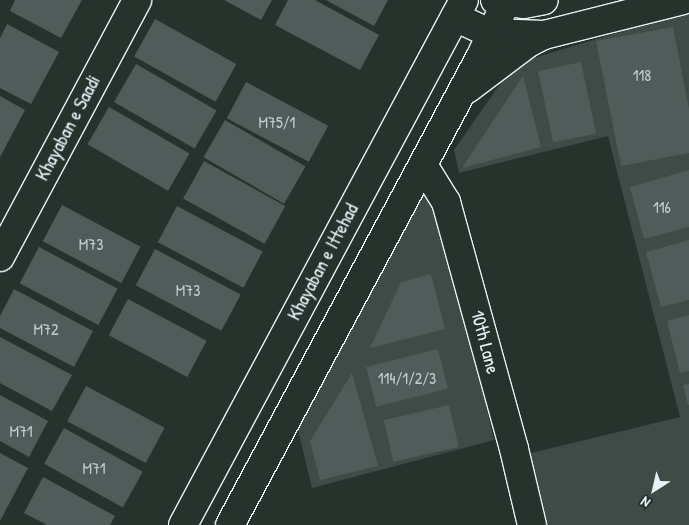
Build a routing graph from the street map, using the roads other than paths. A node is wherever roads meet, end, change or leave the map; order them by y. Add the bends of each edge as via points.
1 (137, 0) edge
2 (544, 0) edge
3 (683, 0) edge
4 (502, 1) edge
5 (459, 9) edge
6 (490, 33) junction
7 (544, 35) junction
8 (461, 93) junction
9 (423, 165) junction
10 (0, 257) edge
11 (183, 525) edge
12 (230, 525) edge
13 (532, 525) edge

1 - 10 main road, Khayaban e Saadi
2 - 4 main road via 524,4
3 - 7 main road
4 - 6 main road
5 - 6 main road
5 - 11 main road, Khayaban e Ittehad
6 - 7 main road
6 - 8 main road
7 - 8 main road via 528,43
8 - 9 main road
9 - 12 main road
9 - 13 main road, 10th Lane via 446,202

